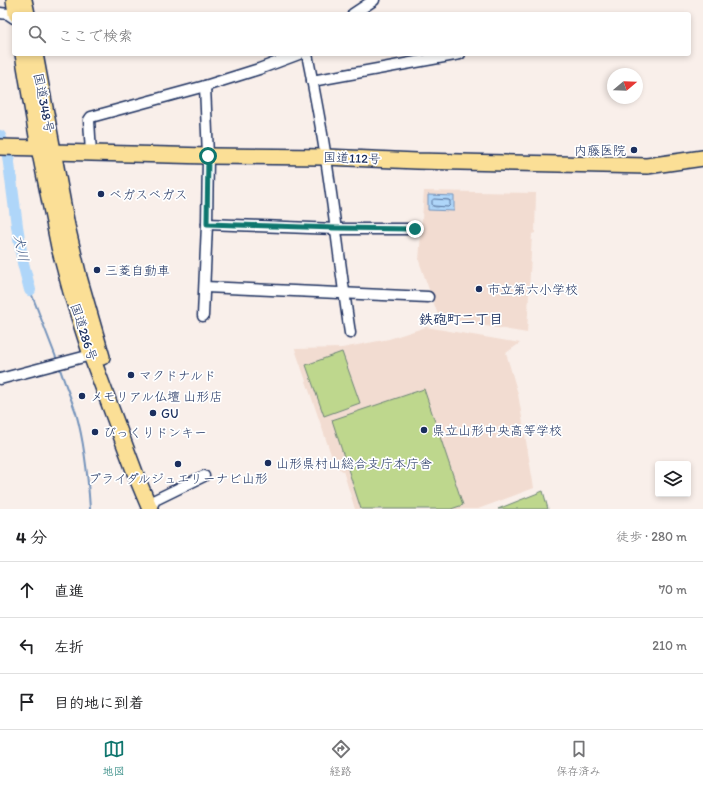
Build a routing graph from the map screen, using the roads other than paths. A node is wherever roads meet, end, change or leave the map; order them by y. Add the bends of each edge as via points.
1 (14, 0) edge
2 (24, 0) edge
3 (374, 0) edge
4 (16, 12) edge
5 (27, 12) edge
6 (356, 12) edge
7 (0, 14) edge
8 (12, 17) edge
9 (23, 56) edge
10 (35, 56) edge
11 (294, 56) edge
12 (307, 56) edge
13 (449, 56) edge
14 (312, 81) junction
15 (205, 86) junction
16 (6, 147) edge
17 (46, 150) junction
18 (91, 153) junction
19 (208, 156) junction
20 (326, 156) junction
21 (703, 158) edge
22 (207, 224) junction
23 (336, 228) junction
24 (415, 229) dead end
25 (205, 287) junction
26 (344, 293) junction
27 (428, 297) dead end
28 (203, 316) dead end
29 (350, 333) dead end
30 (96, 356) junction
31 (0, 379) edge
32 (204, 476) dead end
33 (154, 507) edge

1 - 4 highway
2 - 5 highway
3 - 6 street
7 - 8 street
9 - 17 highway, 国道348号
10 - 17 highway, 国道348号
11 - 15 street
12 - 14 street
13 - 14 street
14 - 20 street
15 - 18 street via 92,117 89,120
15 - 19 street
16 - 17 highway, 国道112号
17 - 18 highway, 国道112号
17 - 30 highway, 国道286号 via 80,277
18 - 19 highway, 国道112号
19 - 20 highway, 国道112号
19 - 22 street
20 - 21 highway, 国道112号 via 418,161 647,166
20 - 23 street
22 - 23 street
22 - 25 street
23 - 24 street
23 - 26 street
25 - 26 street
25 - 28 street
26 - 27 street
26 - 29 street
30 - 31 street
30 - 33 highway, 国道286号
32 - 33 street

